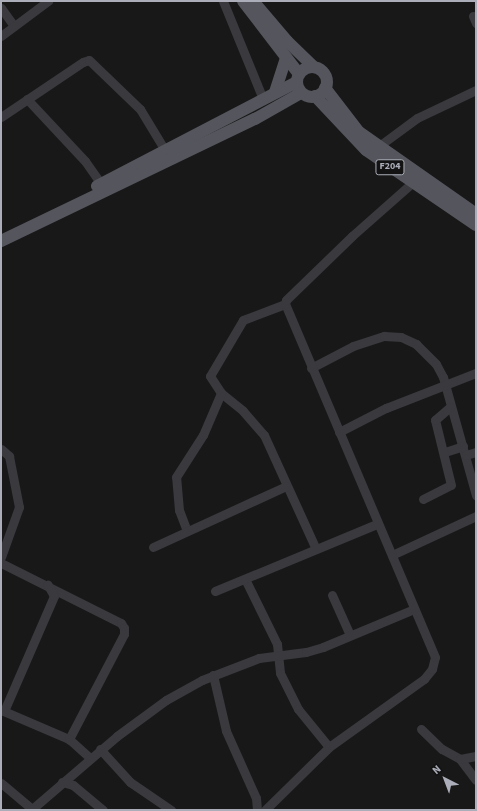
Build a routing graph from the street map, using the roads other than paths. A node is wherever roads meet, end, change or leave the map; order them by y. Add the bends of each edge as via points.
1 (48, 1) edge
2 (223, 1) edge
3 (243, 1) edge
4 (253, 1) edge
5 (1, 8) edge
6 (14, 26) junction
7 (1, 36) edge
8 (286, 58) junction
9 (314, 67) junction
10 (299, 83) junction
11 (326, 88) junction
12 (476, 90) edge
13 (275, 92) junction
14 (316, 96) junction
15 (27, 99) junction
16 (263, 99) junction
17 (1, 117) edge
18 (378, 146) junction
19 (166, 152) junction
20 (387, 158) junction
21 (413, 182) junction
22 (101, 184) junction
23 (476, 214) edge
24 (476, 225) edge
25 (1, 232) edge
26 (1, 241) edge
27 (285, 304) junction
28 (311, 368) junction
29 (476, 373) edge
30 (443, 384) junction
31 (221, 393) junction
32 (450, 407) junction
33 (339, 432) junction
34 (463, 446) junction
35 (1, 449) edge
36 (445, 452) junction
37 (476, 452) edge
38 (466, 455) junction
39 (286, 486) junction
40 (476, 495) edge
41 (423, 499) dead end
42 (476, 516) edge
43 (377, 524) junction
44 (187, 531) junction
45 (153, 547) dead end
46 (316, 549) junction
47 (392, 555) junction
48 (1, 557) edge
49 (1, 563) edge
50 (246, 581) junction
51 (48, 585) junction
52 (215, 591) dead end
53 (332, 595) dead end
54 (414, 609) junction
55 (350, 635) junction
56 (277, 655) junction
57 (213, 675) junction
58 (2, 711) edge
59 (421, 728) dead end
60 (69, 739) junction
61 (329, 747) junction
62 (100, 750) junction
63 (476, 756) edge
64 (90, 758) junction
65 (460, 759) junction
66 (476, 780) edge
67 (1, 782) edge
68 (62, 782) junction
69 (31, 810) edge
70 (103, 810) edge
71 (171, 810) edge
72 (257, 810) edge
73 (265, 810) edge

1 - 6 street
2 - 16 street
3 - 8 main road
4 - 9 main road, F204 via 287,41
5 - 6 street
6 - 7 street
8 - 10 main road
8 - 13 main road
9 - 10 main road via 305,68
9 - 11 main road, F204 via 326,77
10 - 13 main road
10 - 14 main road
10 - 26 main road via 255,119
11 - 14 main road
11 - 18 main road, F204 via 351,124
12 - 18 street via 416,118
13 - 16 main road
14 - 20 main road, F204 via 350,135
15 - 17 street
15 - 19 street via 89,60 136,105
15 - 22 street via 85,161
16 - 19 main road
18 - 20 main road, F204
19 - 22 main road
20 - 21 main road, F204
20 - 23 main road, F204
21 - 24 main road, F204
21 - 27 street via 352,236 286,300
22 - 25 main road
27 - 28 street
27 - 31 street via 243,320 238,326 210,376
28 - 30 street via 369,340 384,336 401,337 416,344 436,364 443,376
28 - 33 street
29 - 30 street
30 - 32 street
30 - 33 street
31 - 39 street via 243,411 264,435
31 - 44 street via 202,435 176,477 179,510
32 - 34 street
32 - 36 street via 435,420
33 - 43 street
34 - 36 street
34 - 38 street
35 - 48 street via 9,456 19,507
36 - 41 street via 451,485
37 - 38 street
38 - 40 street
39 - 44 street
39 - 46 street
42 - 47 street
43 - 46 street
43 - 47 street
44 - 45 street
46 - 50 street
47 - 54 street
49 - 51 street
50 - 52 street
50 - 56 street via 277,644
51 - 58 street via 54,596
51 - 60 street via 121,623 124,628 124,634
53 - 55 street
54 - 55 street
54 - 61 street via 435,657 432,669 416,686 394,698
55 - 56 street via 306,652
56 - 57 street
56 - 61 street via 280,674 298,709
57 - 62 street via 166,700
57 - 72 street via 226,731 256,798
58 - 60 street
59 - 65 street via 442,749
60 - 64 street
61 - 73 street
62 - 64 street
62 - 71 street via 130,782
63 - 65 street
64 - 68 street
65 - 66 street
67 - 69 street
68 - 69 street
68 - 70 street via 73,785

